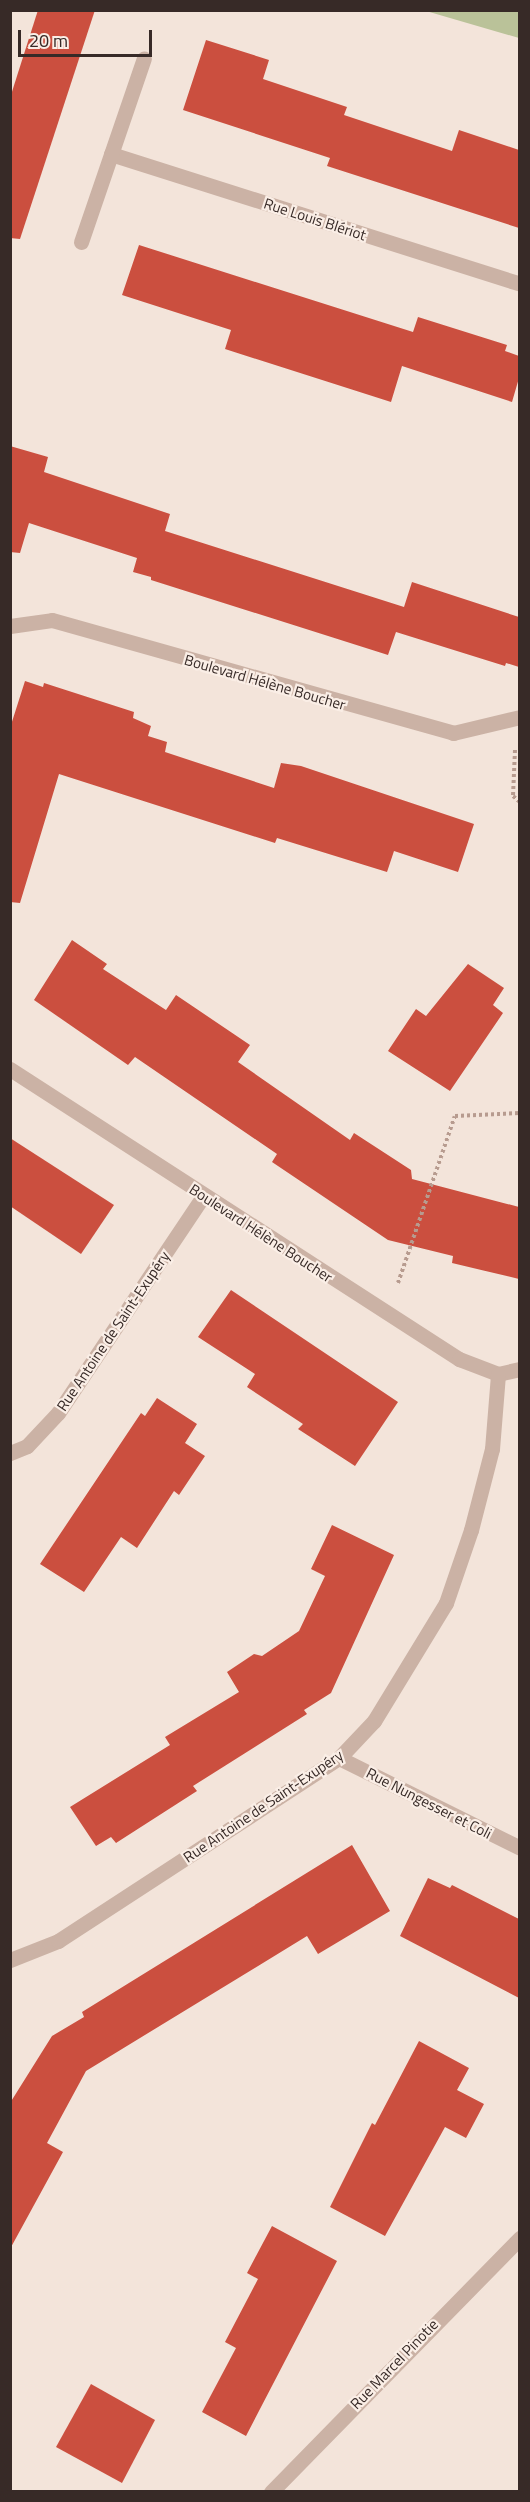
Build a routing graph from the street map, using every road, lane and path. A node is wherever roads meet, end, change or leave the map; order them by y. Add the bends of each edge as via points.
1 (144, 58) dead end
2 (111, 154) junction
3 (81, 242) dead end
4 (519, 284) edge
5 (10, 626) edge
6 (518, 718) edge
7 (519, 801) edge
8 (10, 1069) edge
9 (519, 1113) edge
10 (203, 1196) junction
11 (387, 1315) junction
12 (519, 1369) edge
13 (498, 1374) junction
14 (10, 1453) edge
15 (339, 1758) junction
16 (519, 1848) edge
17 (10, 1960) edge
18 (519, 2238) edge
19 (271, 2492) edge

1 - 2 street
2 - 3 street
2 - 4 street, Rue Louis Blériot
5 - 6 street, Boulevard Hélène Boucher via 52,620 453,733
6 - 7 path via 513,796
8 - 10 street, Boulevard Hélène Boucher
9 - 11 path via 455,1116
10 - 11 street, Boulevard Hélène Boucher
10 - 14 street, Rue Antoine de Saint-Exupéry via 58,1413 27,1446
11 - 13 street, Boulevard Hélène Boucher via 459,1359
12 - 13 street
13 - 15 street, Rue Antoine de Saint-Exupéry via 492,1449 471,1530 446,1603 374,1721
15 - 16 street, Rue Nungesser et Coli
15 - 17 street, Rue Antoine de Saint-Exupéry via 58,1941
18 - 19 street, Rue Marcel Pinotie

